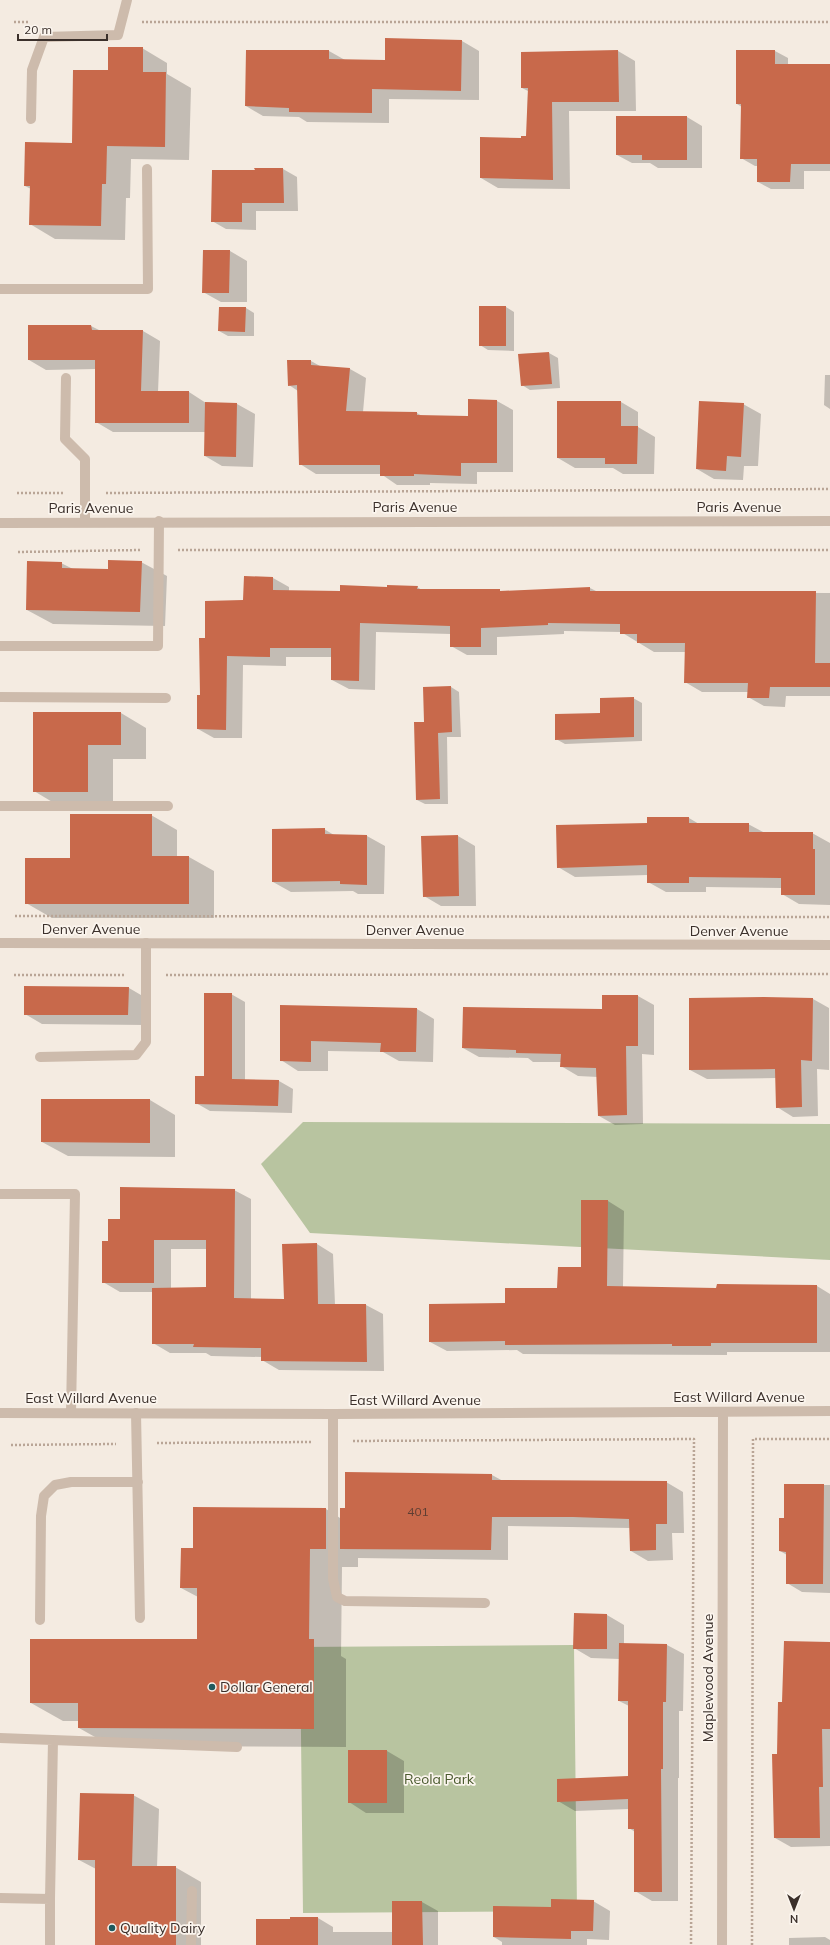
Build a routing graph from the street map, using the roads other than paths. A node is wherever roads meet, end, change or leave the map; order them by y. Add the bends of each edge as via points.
1 (127, 0) edge
2 (31, 119) dead end
3 (147, 169) dead end
4 (0, 289) edge
5 (66, 378) dead end
6 (85, 521) junction
7 (159, 521) junction
8 (830, 521) edge
9 (0, 523) edge
10 (0, 646) edge
11 (0, 697) edge
12 (166, 698) dead end
13 (0, 806) edge
14 (168, 806) dead end
15 (0, 943) edge
16 (146, 943) junction
17 (830, 945) edge
18 (40, 1057) dead end
19 (0, 1194) edge
20 (830, 1411) edge
21 (723, 1412) junction
22 (0, 1413) edge
23 (71, 1413) junction
24 (136, 1413) junction
25 (333, 1414) junction
26 (138, 1482) junction
27 (485, 1603) dead end
28 (140, 1618) dead end
29 (40, 1620) dead end
30 (0, 1738) edge
31 (53, 1740) junction
32 (237, 1747) dead end
33 (192, 1891) dead end
34 (0, 1898) edge
35 (50, 1899) junction
36 (50, 1945) edge
37 (191, 1945) edge
38 (722, 1945) edge

1 - 2 street via 118,36 44,37 32,70
3 - 4 street via 148,289
5 - 6 street via 65,439 85,459
6 - 7 street, Paris Avenue
6 - 9 street, Paris Avenue
7 - 8 street, Paris Avenue
7 - 10 street via 158,646
11 - 12 street
13 - 14 street
15 - 16 street, Denver Avenue
16 - 17 street, Denver Avenue
16 - 18 street via 146,1042 136,1055
19 - 23 street via 76,1194
20 - 21 street, East Willard Avenue
21 - 25 street, East Willard Avenue
21 - 38 street, Maplewood Avenue
22 - 23 street, East Willard Avenue
23 - 24 street, East Willard Avenue
24 - 25 street, East Willard Avenue
24 - 26 street
25 - 27 street via 333,1579 337,1597 345,1601
26 - 28 street
26 - 29 street via 72,1482 56,1485 44,1496 41,1516
30 - 31 street
31 - 32 street
31 - 35 street
33 - 37 street
34 - 35 street
35 - 36 street

